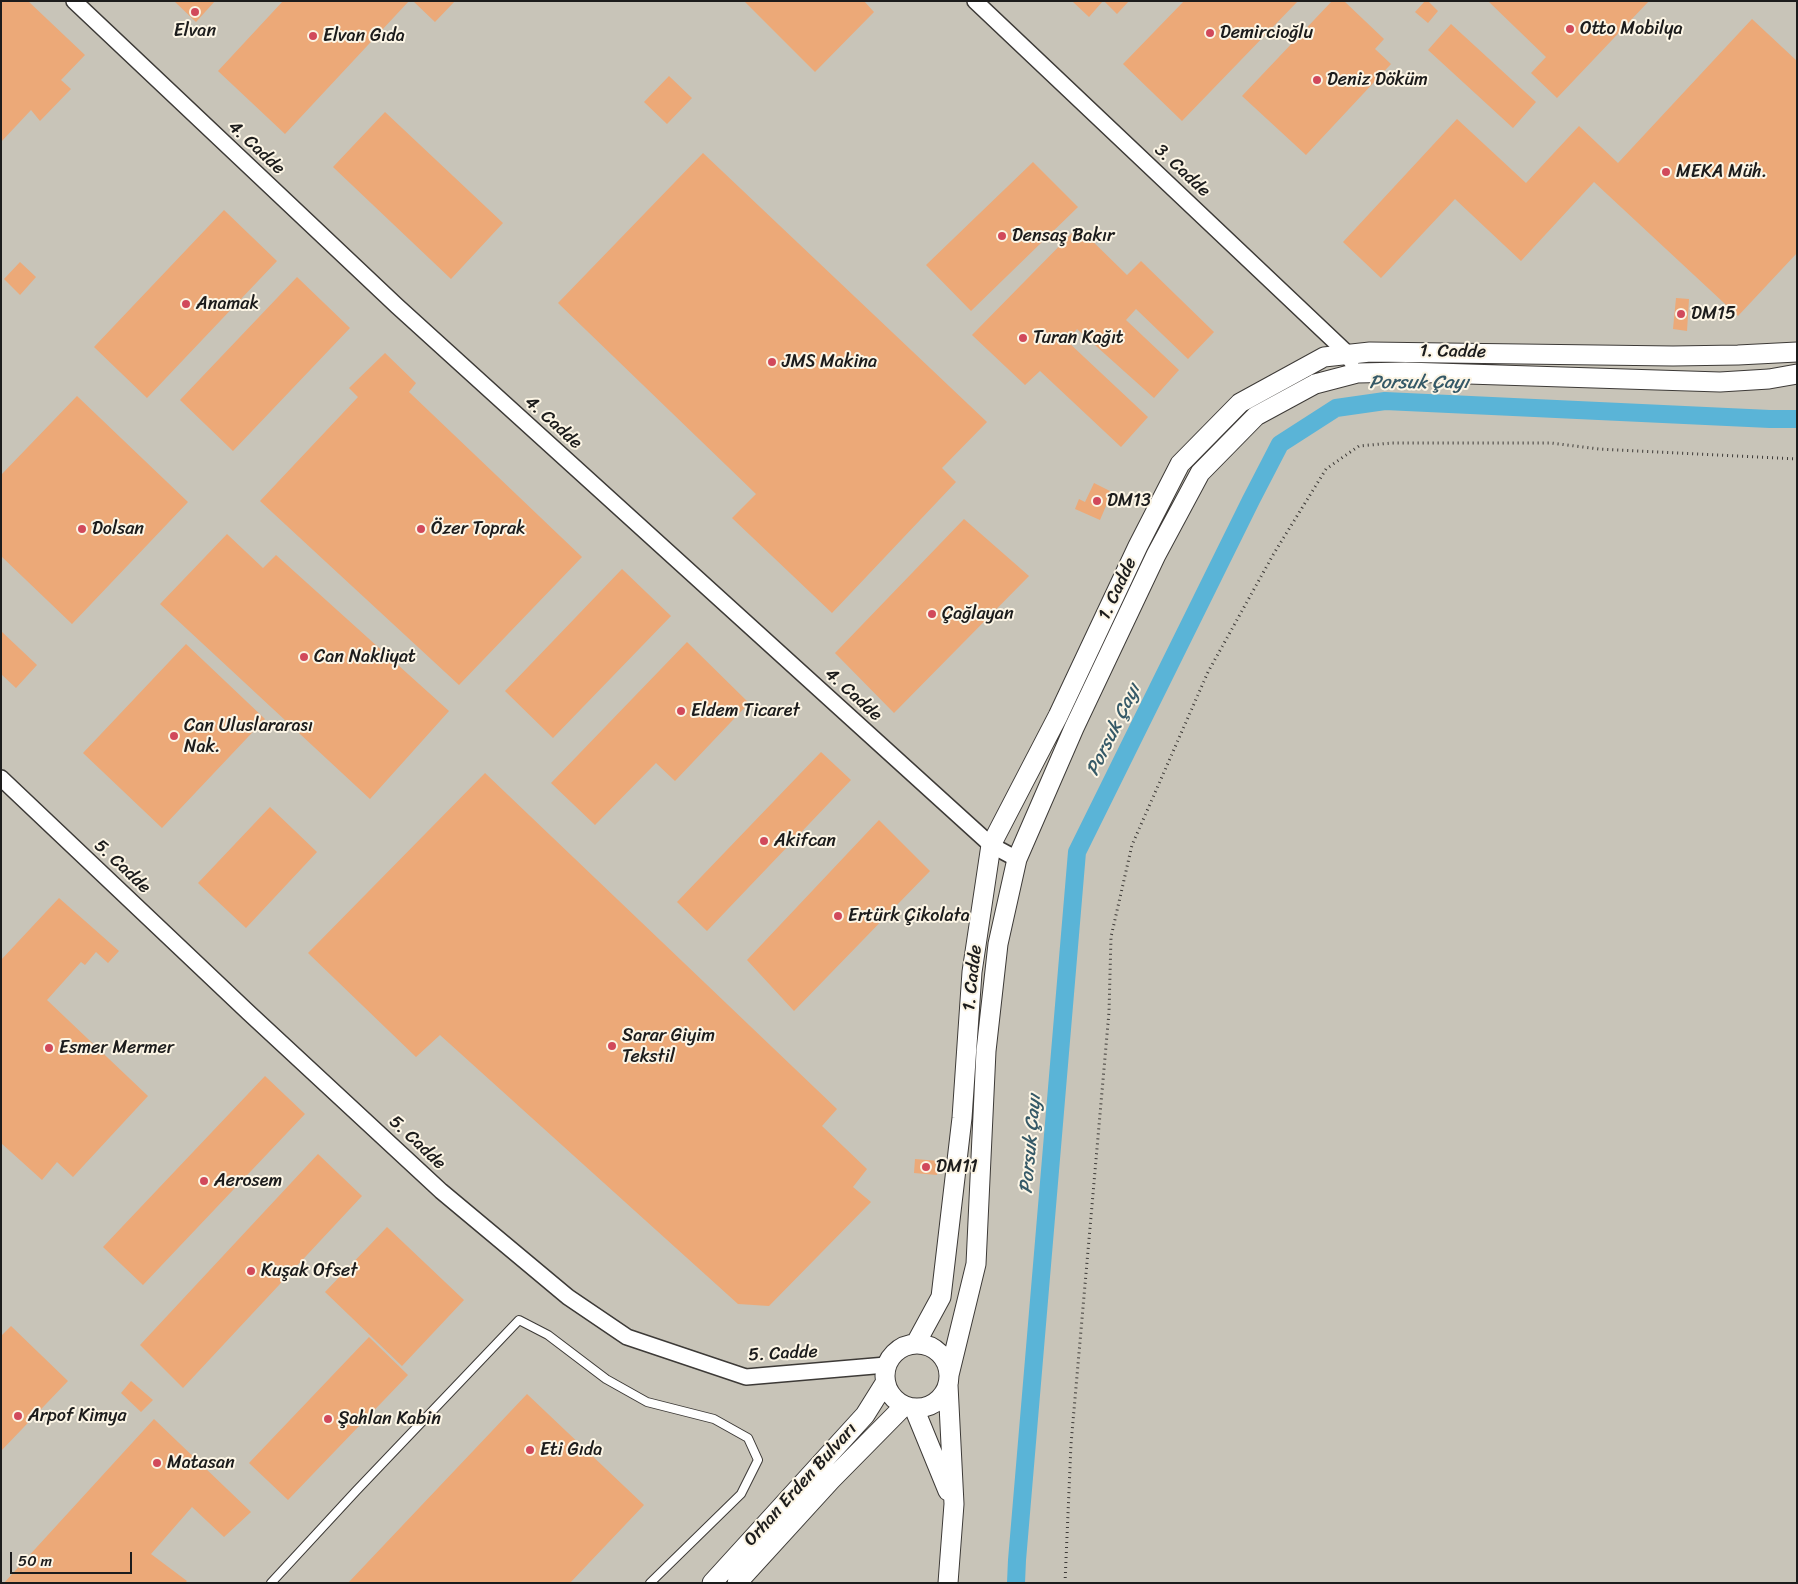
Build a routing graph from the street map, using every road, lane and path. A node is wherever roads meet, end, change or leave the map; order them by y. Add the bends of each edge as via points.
1 (74, 1) edge
2 (975, 1) edge
3 (1797, 352) edge
4 (1348, 354) junction
5 (1356, 373) junction
6 (1797, 374) edge
7 (1797, 459) edge
8 (1, 778) edge
9 (991, 845) junction
10 (1017, 859) junction
11 (916, 1343) junction
12 (886, 1374) junction
13 (949, 1380) junction
14 (909, 1407) junction
15 (954, 1504) junction
16 (271, 1583) edge
17 (650, 1583) edge
18 (712, 1583) edge
19 (738, 1583) edge
20 (948, 1583) edge
21 (1065, 1583) edge

1 - 9 street, 4. Cadde via 397,306
2 - 4 street, 3. Cadde
3 - 4 street, 1. Cadde via 1673,356
4 - 5 street, 3. Cadde
4 - 9 street, 1. Cadde via 1324,357 1240,402 1180,464 1058,716
5 - 6 street, 1. Cadde via 1720,382
5 - 10 street, 1. Cadde via 1315,384 1256,416 1200,473 1156,555 1074,728
7 - 21 path via 1599,449 1551,443 1392,442 1359,446 1326,469 1273,555 1208,672 1132,845 1111,937 1109,1012 1071,1444
8 - 12 street, 5. Cadde via 441,1191 568,1297 626,1337 746,1377
9 - 10 street, 4. Cadde
9 - 11 street, 1. Cadde via 972,972 962,1118 941,1297
10 - 13 street, 1. Cadde via 998,944 986,1051 976,1264
11 - 12 street, Orhan Erden Bulvarı via 906,1345 891,1356
11 - 13 street via 930,1346 942,1356
12 - 14 street via 889,1392
12 - 18 street, Orhan Erden Bulvarı via 865,1415
13 - 14 street, Orhan Erden Bulvarı via 943,1395 935,1402 925,1407
13 - 15 street
14 - 15 street
14 - 19 street, Orhan Erden Bulvarı via 831,1480
15 - 20 street
16 - 17 lane via 519,1320 548,1336 606,1379 647,1402 714,1419 748,1438 758,1460 741,1494

